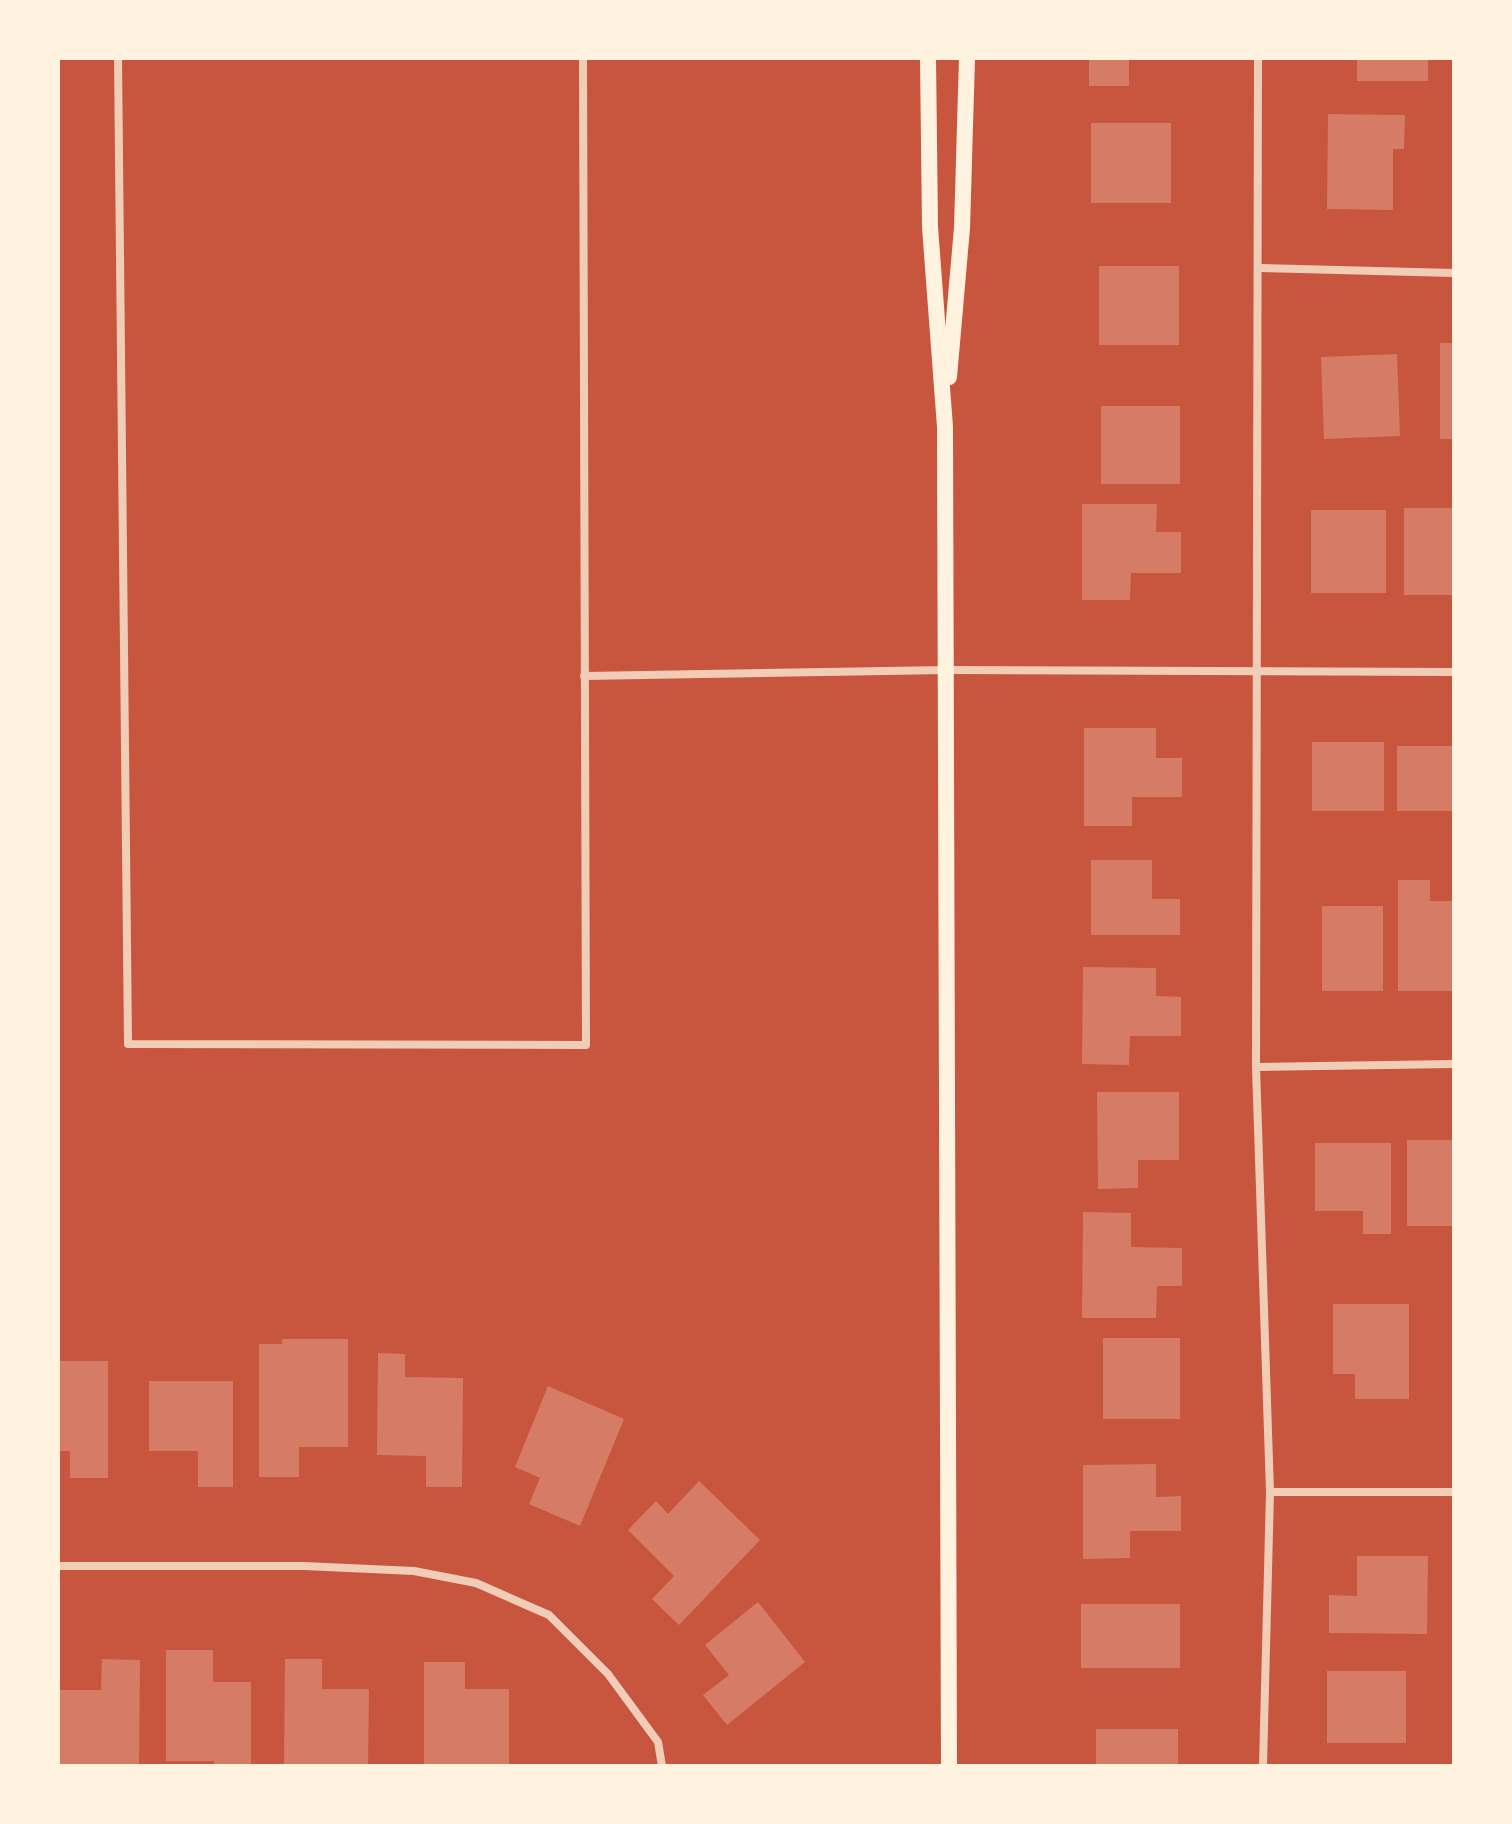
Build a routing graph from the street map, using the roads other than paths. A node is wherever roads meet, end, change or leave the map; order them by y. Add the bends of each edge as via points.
1 (118, 58) edge
2 (583, 58) edge
3 (928, 58) edge
4 (967, 58) edge
5 (1258, 58) edge
6 (1258, 268) junction
7 (1454, 273) edge
8 (945, 427) junction
9 (946, 670) junction
10 (1257, 670) junction
11 (1454, 672) edge
12 (584, 676) junction
13 (1454, 1064) edge
14 (1256, 1067) junction
15 (1270, 1492) junction
16 (1454, 1492) edge
17 (58, 1566) edge
18 (662, 1766) edge
19 (949, 1766) edge
20 (1263, 1766) edge

1 - 12 street via 128,1044 586,1045
2 - 12 street
3 - 8 main road via 930,227
4 - 8 main road via 962,228
5 - 6 street
6 - 7 street
6 - 10 street
8 - 9 main road
9 - 10 street
9 - 12 street
9 - 19 main road
10 - 11 street
10 - 14 street
13 - 14 street
14 - 15 street
15 - 16 street
15 - 20 street
17 - 18 street via 304,1566 414,1571 476,1583 549,1615 608,1674 658,1742

